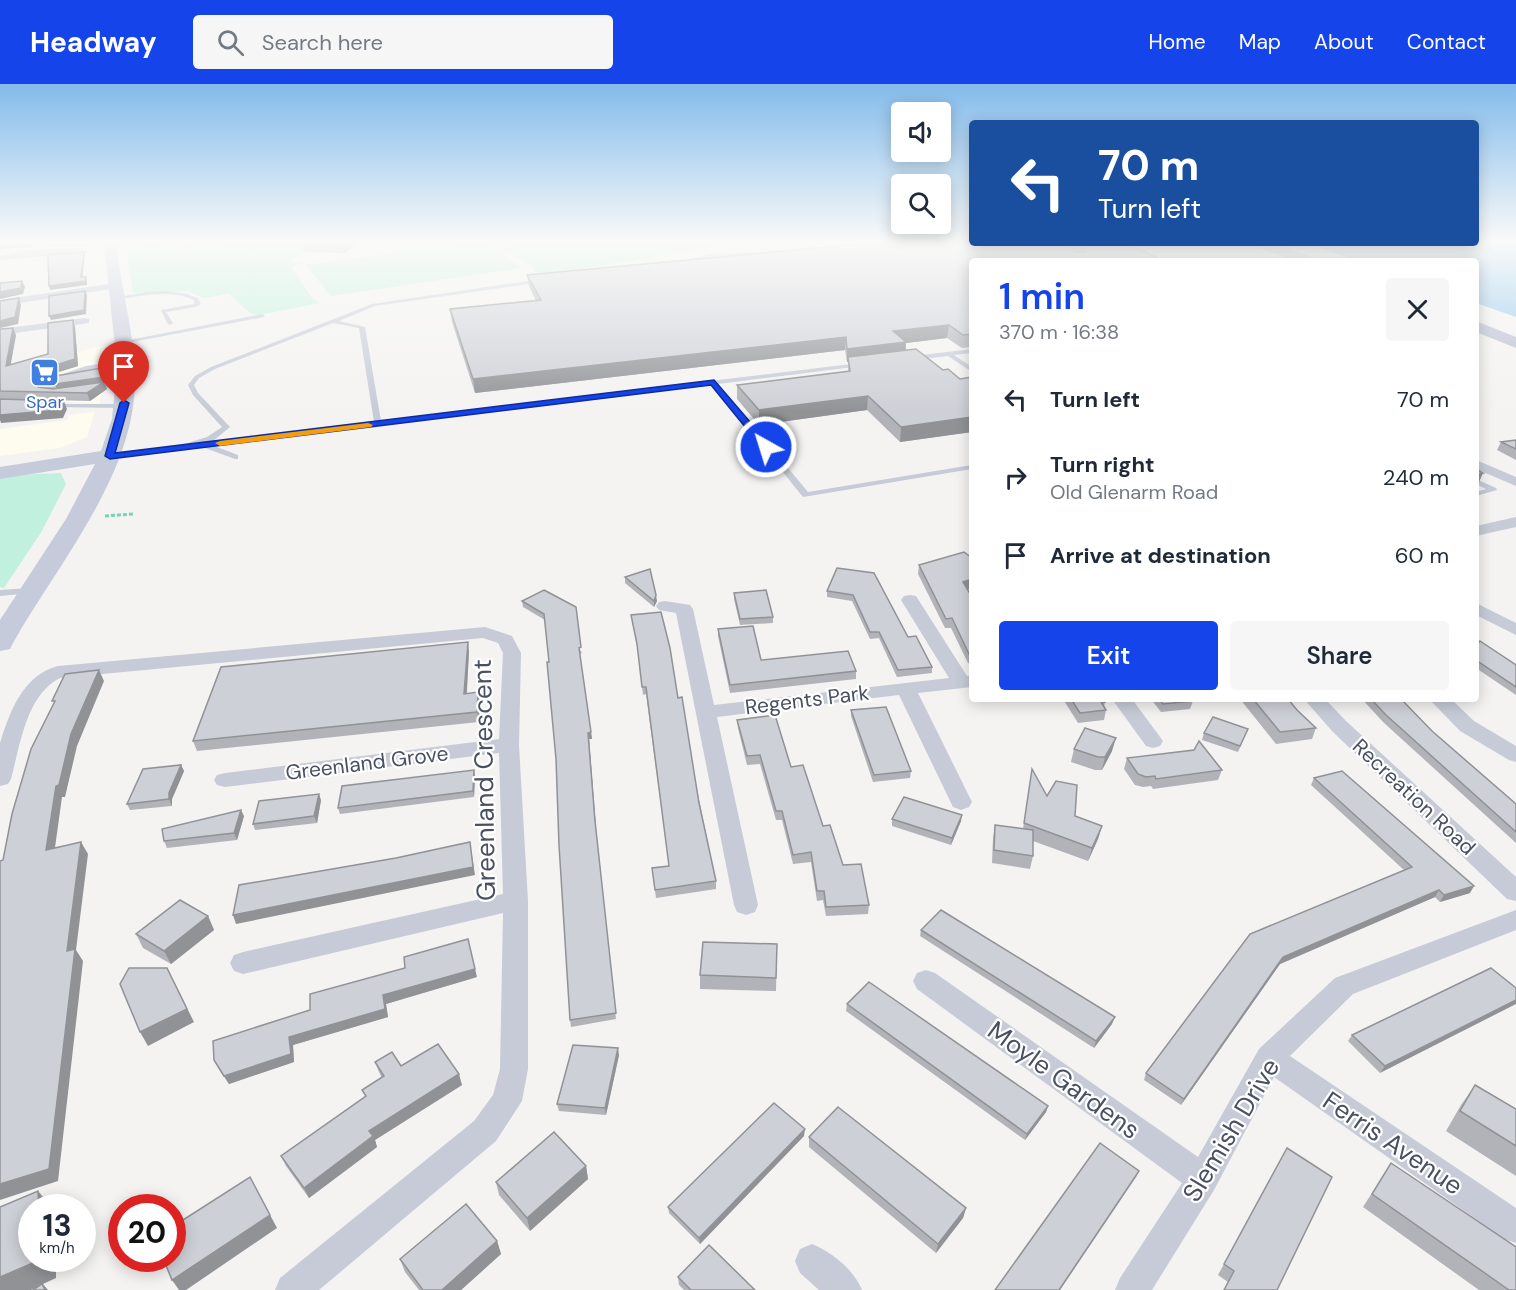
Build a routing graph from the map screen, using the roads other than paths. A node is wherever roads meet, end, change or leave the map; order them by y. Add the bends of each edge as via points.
1 (39, 299) edge
2 (116, 299) edge
3 (196, 299) edge
4 (409, 299) edge
5 (0, 303) edge
6 (262, 316) dead end
7 (85, 321) dead end
8 (331, 321) junction
9 (170, 323) dead end
10 (1479, 327) edge
11 (0, 332) edge
12 (122, 342) junction
13 (1516, 343) edge
14 (969, 351) edge
15 (949, 354) junction
16 (901, 360) edge
17 (126, 362) junction
18 (868, 364) edge
19 (969, 368) edge
20 (126, 383) junction
21 (714, 383) junction
22 (83, 389) edge
23 (66, 391) edge
24 (45, 405) edge
25 (124, 406) junction
26 (378, 424) junction
27 (204, 445) junction
28 (177, 448) junction
29 (110, 456) junction
30 (236, 457) dead end
31 (1479, 465) edge
32 (969, 468) edge
33 (0, 473) edge
34 (1516, 482) edge
35 (1479, 483) edge
36 (1479, 493) edge
37 (1516, 522) edge
38 (1479, 530) edge
39 (29, 591) junction
40 (0, 593) edge
41 (910, 600) dead end
42 (665, 606) dead end
43 (1479, 610) edge
44 (1516, 630) edge
45 (0, 643) edge
46 (967, 682) edge
47 (906, 689) junction
48 (1124, 702) edge
49 (1317, 702) edge
50 (1442, 702) edge
51 (707, 712) junction
52 (1152, 741) dead end
53 (509, 745) junction
54 (1516, 755) edge
55 (0, 779) edge
56 (225, 780) dead end
57 (961, 802) dead end
58 (1511, 881) edge
59 (516, 900) junction
60 (746, 906) dead end
61 (1516, 920) edge
62 (243, 963) dead end
63 (926, 981) dead end
64 (1269, 1058) junction
65 (1203, 1179) junction
66 (1516, 1227) edge
67 (812, 1261) dead end
68 (292, 1290) edge
69 (846, 1290) edge
70 (1132, 1290) edge

1 - 5 street
2 - 12 street
3 - 9 lane via 196,305 163,311
4 - 8 lane via 381,303
6 - 12 lane
7 - 11 street
8 - 26 lane via 362,327
8 - 28 lane via 197,376 192,382 193,390 226,427 210,439
10 - 13 main road
12 - 17 street
14 - 15 lane
15 - 16 lane
15 - 19 lane
17 - 20 street
17 - 23 lane via 86,368 44,382 42,388 44,392
18 - 21 lane
20 - 22 lane
20 - 25 street
21 - 26 lane
21 - 32 lane via 806,495
24 - 25 lane
25 - 29 street
26 - 27 lane
27 - 28 lane
27 - 30 lane
28 - 29 lane
29 - 33 street
29 - 39 street via 78,518
31 - 34 street
35 - 36 lane via 1493,490
37 - 38 street
39 - 40 lane
39 - 45 street
41 - 46 street, Regents Park
42 - 51 street via 684,609
43 - 44 street
46 - 47 street, Regents Park
47 - 51 street, Regents Park
47 - 57 street
48 - 52 street
49 - 58 street, Recreation Road
50 - 54 street via 1467,726
51 - 60 street
53 - 55 street, Greenland Crescent via 512,653 506,640 485,632 50,674 36,685 21,713
53 - 56 street, Greenland Grove
53 - 59 street, Greenland Crescent
59 - 62 street
59 - 68 street, Greenland Crescent via 514,1069 507,1101 485,1131
61 - 64 street, Slemish Drive via 1344,986
63 - 65 street, Moyle Gardens
64 - 65 street, Slemish Drive
64 - 66 street, Ferris Avenue
65 - 70 street, Slemish Drive
67 - 69 street

